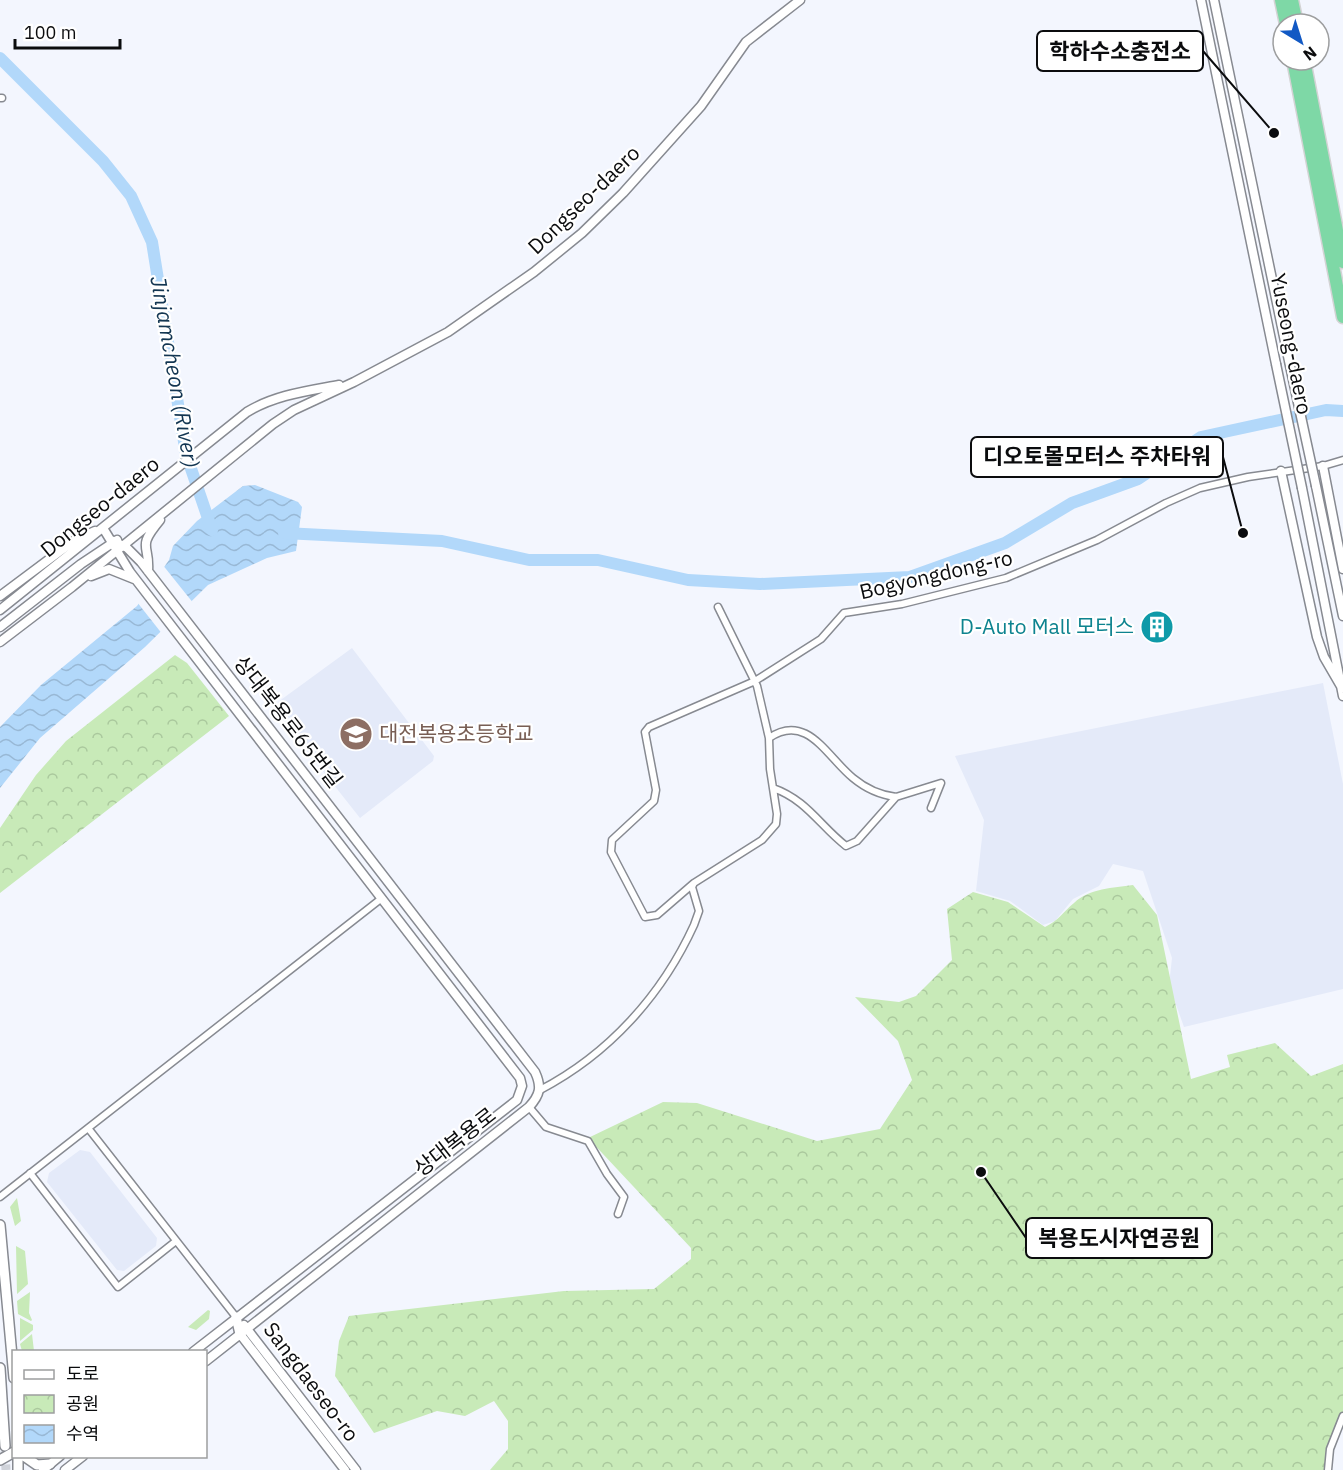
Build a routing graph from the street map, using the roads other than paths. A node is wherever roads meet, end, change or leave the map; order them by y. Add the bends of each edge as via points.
1 (800, 0) edge
2 (1201, 0) edge
3 (1214, 0) edge
4 (1295, 72) edge
5 (1306, 72) edge
6 (1343, 262) edge
7 (1343, 317) edge
8 (354, 382) junction
9 (1343, 459) edge
10 (1323, 466) junction
11 (1281, 471) junction
12 (168, 509) junction
13 (104, 528) junction
14 (118, 545) junction
15 (1343, 569) edge
16 (148, 571) junction
17 (132, 577) junction
18 (72, 587) junction
19 (0, 596) edge
20 (718, 607) dead end
21 (0, 610) edge
22 (1343, 616) edge
23 (0, 627) edge
24 (0, 642) edge
25 (755, 681) junction
26 (1342, 692) edge
27 (769, 738) junction
28 (773, 788) junction
29 (896, 797) junction
30 (931, 808) dead end
31 (694, 883) junction
32 (382, 898) junction
33 (394, 914) joint
34 (540, 1089) junction
35 (529, 1107) junction
36 (88, 1128) junction
37 (30, 1173) junction
38 (0, 1197) edge
39 (618, 1214) dead end
40 (0, 1225) edge
41 (176, 1241) junction
42 (236, 1317) junction
43 (244, 1331) junction
44 (195, 1350) edge
45 (12, 1356) edge
46 (207, 1360) edge
47 (0, 1368) edge
48 (1343, 1416) edge
49 (5, 1446) dead end
50 (27, 1458) edge
51 (80, 1458) edge
52 (46, 1467) edge
53 (65, 1470) edge
54 (345, 1470) edge
55 (356, 1470) edge
56 (1328, 1470) edge

1 - 8 street, Dongseo-daero via 746,42 701,106 582,232 448,332
2 - 26 street, Yuseong-daero, bridge
3 - 22 street, Yuseong-daero, bridge
4 - 7 highway
5 - 6 highway
8 - 12 street, Dongseo-daero via 294,410
8 - 13 street, Dongseo-daero via 263,402
9 - 10 street, Bogyongdong-ro
10 - 11 street, Bogyongdong-ro
10 - 15 street
11 - 25 street, Bogyongdong-ro via 1200,488 1097,540 1006,578 902,604 844,613 821,639
11 - 26 street via 1317,637
12 - 14 street, Dongseo-daero
12 - 16 street via 146,538
13 - 14 street
13 - 19 street via 75,540
13 - 21 street, Dongseo-daero
14 - 16 street, 상대복용로65번길
14 - 17 street, 상대복용로65번길
14 - 18 street
14 - 23 street, Dongseo-daero
16 - 34 street, 상대복용로65번길 via 535,1071
17 - 18 street via 104,570
17 - 32 street, 상대복용로65번길
18 - 24 street
20 - 25 street
25 - 27 street
25 - 31 street, Bogyongdong-ro via 662,720 645,732 656,790 654,801 612,840 611,852 645,917 657,915
27 - 28 street
27 - 29 street via 790,729 801,732 815,739 853,778 870,789
28 - 29 street via 816,815 846,846 857,841
28 - 31 street via 777,814 771,831 753,847
29 - 30 street via 941,783
31 - 34 street via 699,911 694,925 642,1010 601,1050
32 - 33 street, 상대복용로65번길
32 - 36 street
33 - 42 street, 상대복용로 via 520,1078 520,1093 508,1107
34 - 35 street, 상대복용로
35 - 39 street via 546,1127 588,1141 622,1192
35 - 43 street, 상대복용로
36 - 37 street
36 - 41 street
37 - 38 street
37 - 41 street via 118,1287
40 - 45 main road
41 - 42 street
42 - 43 main road
42 - 44 street, 상대복용로
43 - 46 street, 상대복용로
43 - 54 street, Sangdaeseo-ro
43 - 55 street, Sangdaeseo-ro
47 - 49 main road
48 - 56 street via 1330,1449
50 - 52 main road
51 - 53 street

